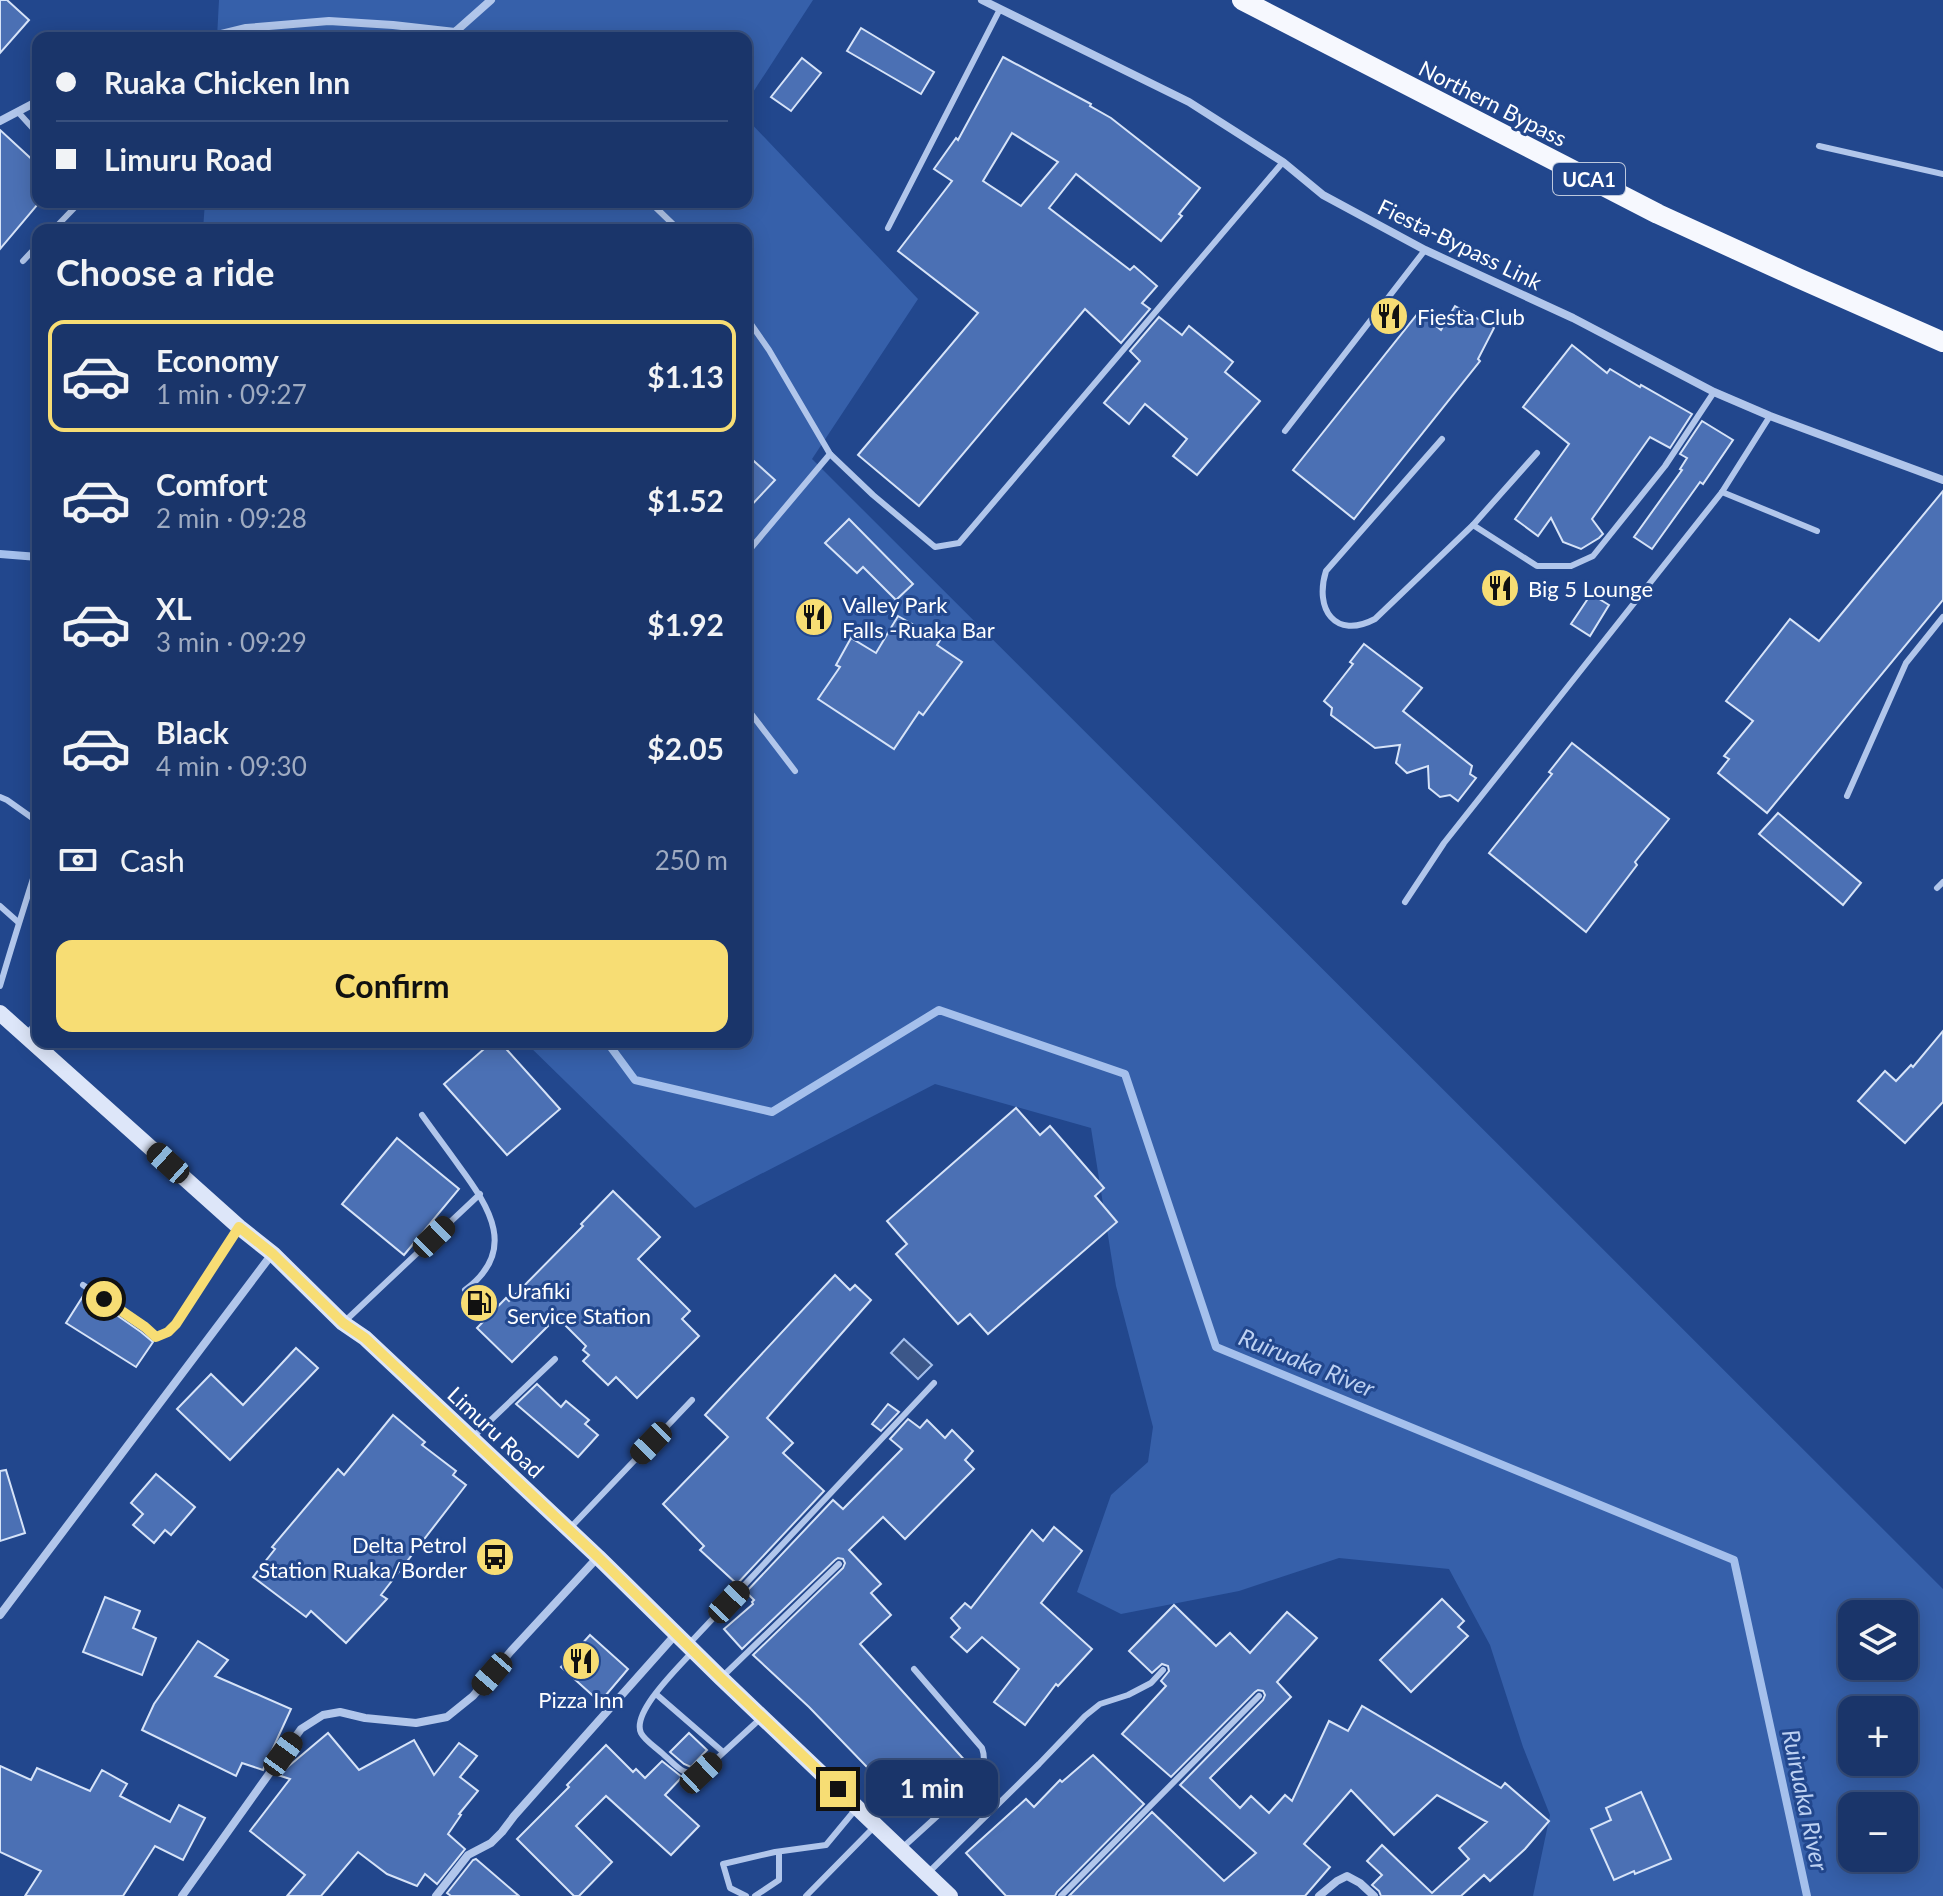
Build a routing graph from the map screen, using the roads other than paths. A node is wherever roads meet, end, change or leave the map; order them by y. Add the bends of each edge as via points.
1 (491, 0) edge
2 (982, 0) edge
3 (1242, 0) edge
4 (1000, 9) junction
5 (230, 32) edge
6 (439, 32) edge
7 (462, 32) edge
8 (32, 104) edge
9 (18, 112) junction
10 (0, 121) edge
11 (32, 127) edge
12 (1819, 146) dead end
13 (1283, 162) junction
14 (1943, 174) edge
15 (74, 208) edge
16 (656, 208) edge
17 (59, 224) edge
18 (673, 224) edge
19 (888, 228) dead end
20 (1425, 250) junction
21 (32, 251) edge
22 (23, 261) dead end
23 (752, 326) edge
24 (1943, 342) edge
25 (1714, 392) junction
26 (1770, 416) junction
27 (1285, 431) dead end
28 (1442, 439) dead end
29 (1537, 453) dead end
30 (830, 454) junction
31 (1943, 480) edge
32 (1722, 492) junction
33 (1473, 525) junction
34 (1817, 531) dead end
35 (752, 547) edge
36 (1943, 617) edge
37 (752, 715) edge
38 (795, 771) dead end
39 (1847, 796) dead end
40 (0, 797) edge
41 (32, 818) edge
42 (32, 884) edge
43 (1405, 902) dead end
44 (0, 906) edge
45 (18, 922) junction
46 (0, 986) edge
47 (0, 1013) edge
48 (32, 1028) edge
49 (25, 1035) junction
50 (32, 1041) edge
51 (39, 1048) edge
52 (422, 1115) dead end
53 (480, 1194) junction
54 (239, 1227) junction
55 (273, 1254) junction
56 (83, 1285) dead end
57 (465, 1290) dead end
58 (343, 1323) junction
59 (555, 1359) dead end
60 (934, 1383) dead end
61 (692, 1400) dead end
62 (471, 1439) junction
63 (568, 1530) junction
64 (598, 1557) junction
65 (839, 1564) dead end
66 (0, 1615) edge
67 (686, 1643) junction
68 (914, 1669) dead end
69 (1163, 1670) dead end
70 (721, 1678) junction
71 (656, 1694) junction
72 (1259, 1696) dead end
73 (762, 1716) junction
74 (723, 1752) junction
75 (857, 1807) junction
76 (876, 1825) junction
77 (901, 1849) junction
78 (779, 1852) junction
79 (926, 1875) junction
80 (182, 1896) edge
81 (436, 1896) edge
82 (746, 1896) edge
83 (755, 1896) edge
84 (806, 1896) edge
85 (950, 1896) edge
86 (1061, 1896) edge
87 (1319, 1896) edge
88 (1374, 1896) edge

1 - 7 street
2 - 4 street, Fiesta-Bypass Link
3 - 24 main road, Northern Bypass / UCA1 via 1658,214
4 - 13 street, Fiesta-Bypass Link via 1189,102
4 - 19 lane
5 - 6 street via 329,21
8 - 9 street
9 - 10 street
9 - 11 lane
12 - 14 lane
13 - 20 street, Fiesta-Bypass Link via 1323,195
13 - 30 lane via 959,543 935,547
15 - 17 lane
16 - 18 lane
20 - 25 street, Fiesta-Bypass Link via 1573,318
20 - 27 lane
21 - 22 lane
23 - 30 lane
25 - 26 street, Fiesta-Bypass Link
25 - 33 lane via 1665,466 1593,556 1571,566 1537,566
26 - 31 street, Fiesta-Bypass Link
26 - 32 lane
28 - 33 lane via 1326,571 1322,596 1330,617 1351,627 1375,619
29 - 33 lane
30 - 35 lane
32 - 34 lane
32 - 43 lane via 1444,843
36 - 39 lane via 1906,663
37 - 38 lane
40 - 41 lane
42 - 45 lane
44 - 45 lane
45 - 46 lane
47 - 49 main road, Limuru Road
48 - 49 lane
49 - 50 main road, Limuru Road
51 - 54 main road, Limuru Road
52 - 53 lane
53 - 57 lane via 490,1213 495,1247 478,1281
53 - 58 lane
54 - 55 main road, Limuru Road
54 - 56 lane via 176,1324 156,1337
55 - 58 main road, Limuru Road
55 - 66 street
58 - 62 main road, Limuru Road
59 - 62 lane
60 - 67 lane
61 - 63 lane
62 - 63 main road, Limuru Road
63 - 64 main road, Limuru Road
64 - 67 main road, Limuru Road
64 - 80 street via 473,1696 447,1717 416,1723 340,1712 323,1715 301,1729
65 - 70 lane
67 - 70 main road, Limuru Road
67 - 71 lane
67 - 81 street via 502,1832 468,1855
68 - 77 lane via 982,1748 984,1765 978,1779
69 - 79 lane via 1151,1683 1100,1704 1085,1716
70 - 73 main road, Limuru Road
71 - 74 lane
71 - 74 lane via 647,1704 640,1730 683,1772 701,1773
72 - 86 lane
73 - 74 lane
73 - 75 main road, Limuru Road
75 - 76 main road, Limuru Road
75 - 78 lane via 826,1845
76 - 77 main road, Limuru Road
76 - 84 lane
77 - 79 main road, Limuru Road
78 - 82 lane via 723,1864 730,1888
78 - 83 lane via 779,1880
79 - 85 main road, Limuru Road
87 - 88 street via 1347,1876

